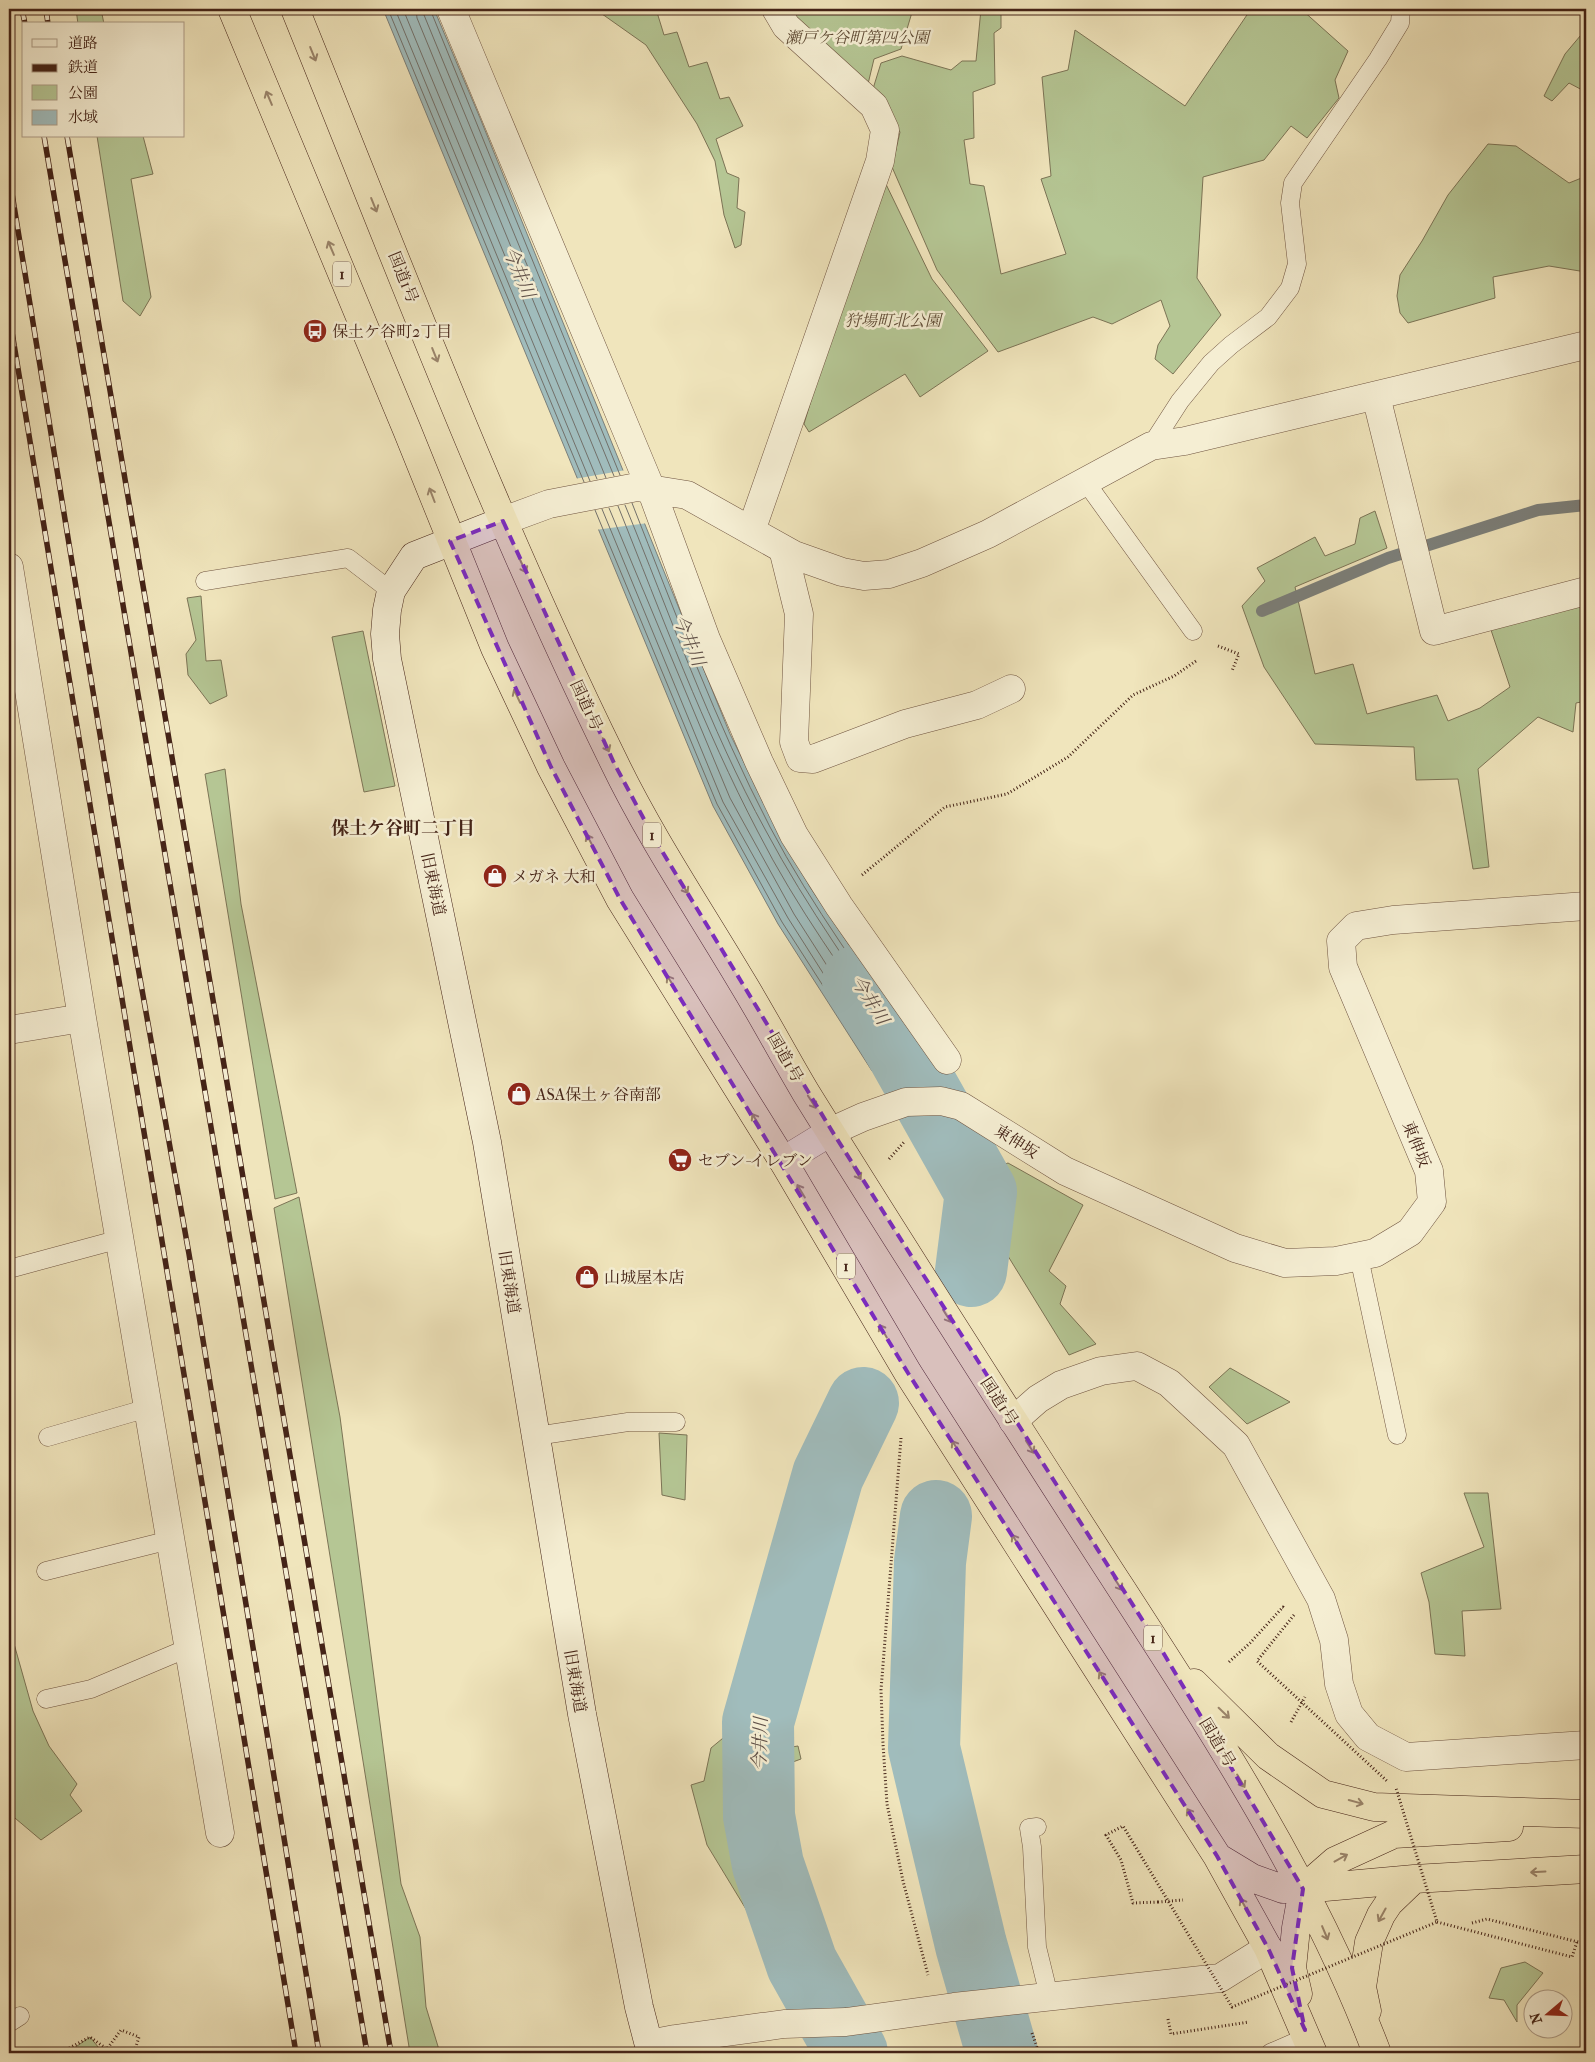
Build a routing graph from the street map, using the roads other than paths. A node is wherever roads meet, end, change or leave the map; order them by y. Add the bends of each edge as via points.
1 (232, 9) edge
2 (295, 9) edge
3 (451, 9) edge
4 (776, 9) edge
5 (1401, 9) edge
6 (1586, 345) edge
7 (1376, 396) junction
8 (1151, 446) junction
9 (1085, 481) junction
10 (644, 488) junction
11 (503, 521) junction
12 (751, 531) junction
13 (450, 541) junction
14 (783, 549) junction
15 (9, 566) edge
16 (205, 581) dead end
17 (391, 590) junction
18 (1586, 591) edge
19 (1193, 631) dead end
20 (1011, 689) dead end
21 (1586, 906) edge
22 (82, 1018) junction
23 (9, 1030) edge
24 (948, 1060) dead end
25 (832, 1131) junction
26 (783, 1161) junction
27 (120, 1240) junction
28 (1359, 1257) junction
29 (9, 1269) edge
30 (148, 1408) junction
31 (1013, 1421) junction
32 (676, 1422) dead end
33 (1398, 1435) dead end
34 (536, 1436) junction
35 (48, 1438) dead end
36 (170, 1540) junction
37 (46, 1571) dead end
38 (188, 1648) junction
39 (1164, 1654) junction
40 (46, 1699) dead end
41 (1586, 1745) edge
42 (1586, 1814) edge
43 (1586, 1822) edge
44 (1037, 1827) dead end
45 (220, 1833) dead end
46 (1217, 1856) junction
47 (1586, 1870) edge
48 (1414, 1878) junction
49 (1303, 1890) junction
50 (1268, 1948) junction
51 (1048, 1996) junction
52 (1308, 2040) edge
53 (1375, 2048) edge
54 (650, 2049) edge
55 (1270, 2053) edge

13 -> 1 highway, 1
2 -> 11 highway, 国道1号 / 1
3 - 10 street
4 - 12 street via 786,26 874,106 885,130 880,161
5 - 8 lane via 1400,23 1378,59 1294,183 1290,203 1297,264 1290,288 1268,317 1211,363 1180,401
6 - 7 street
7 - 8 street
7 - 18 street via 1434,631
8 - 9 street
9 - 14 street via 988,534 888,574 864,576 842,572
9 - 19 lane
10 - 11 street, 旧東海道 via 549,504
10 - 12 street via 687,495
10 - 24 street via 759,762 794,835
11 - 13 street, 旧東海道
11 -> 25 highway, 国道1号 / 1 via 614,763 649,829
12 - 14 street
13 - 17 street, 旧東海道 via 414,556
26 -> 13 highway, 1 via 620,899 550,767
14 - 20 street via 799,614 794,742 800,758 813,758 905,724 977,705
15 - 22 street
16 - 17 lane via 348,558
17 - 34 street, 旧東海道 via 385,634 387,659 487,1142
21 - 28 street, 東伸坂 via 1393,920 1356,926 1341,941 1343,967 1429,1171 1432,1202 1410,1232 1375,1253
22 - 23 street
22 - 27 street
25 - 26 street
25 - 28 street, 東伸坂 via 863,1116 906,1102 941,1101 961,1106 1065,1172 1236,1248 1286,1263
25 -> 31 highway, 国道1号 / 1
46 -> 26 highway, 1 via 908,1373
27 - 29 lane
27 - 30 street
28 - 33 lane
30 - 35 lane
30 - 36 street
31 -> 39 highway, 国道1号 / 1
31 - 41 street via 1038,1399 1061,1385 1101,1371 1137,1366 1169,1383 1236,1445 1321,1599 1334,1640 1339,1684 1350,1714 1368,1737 1406,1757
32 - 34 lane via 628,1422
34 - 54 street, 旧東海道 via 582,1714
36 - 37 lane
36 - 38 street
38 - 40 lane via 91,1690
38 - 45 street
39 -> 42 highway via 1268,1756 1323,1794 1374,1807
39 -> 49 highway, 国道1号 / 1 via 1271,1830
49 -> 43 highway via 1335,1861 1394,1834
44 - 51 lane via 1029,1828 1037,1946
46 - 49 highway via 1252,1878 1283,1889
50 -> 46 highway, 1
47 -> 48 highway
48 - 49 highway
48 -> 53 highway via 1389,1903 1369,1942 1362,1987
49 - 52 highway via 1292,1968
49 -> 53 highway, 国道1号 / 1
50 - 51 street via 1220,1978
50 - 52 highway, 1
51 - 54 street via 846,2022 784,2024 674,2039
52 - 55 lane

